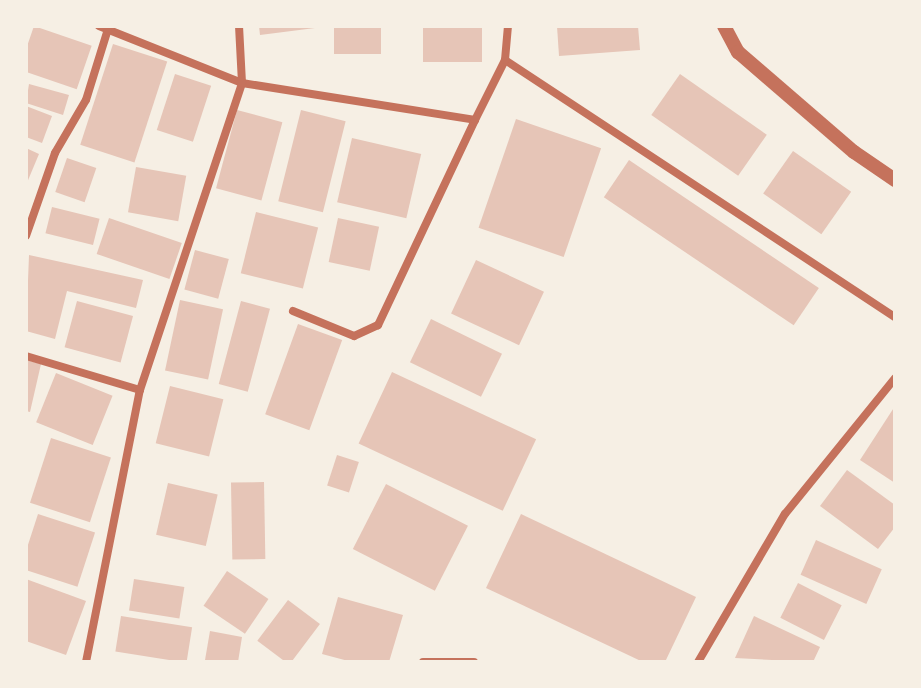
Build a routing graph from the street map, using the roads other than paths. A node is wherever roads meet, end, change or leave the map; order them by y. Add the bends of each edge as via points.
1 (239, 26) edge
2 (508, 26) edge
3 (724, 26) edge
4 (104, 28) edge
5 (505, 60) junction
6 (242, 83) junction
7 (475, 120) junction
8 (895, 180) edge
9 (26, 236) edge
10 (293, 311) dead end
11 (895, 317) edge
12 (26, 356) edge
13 (895, 378) edge
14 (140, 390) junction
15 (86, 662) edge
16 (423, 662) edge
17 (474, 662) edge
18 (698, 662) edge

1 - 6 street
2 - 5 street
3 - 8 street via 738,52 854,152
4 - 6 street
4 - 9 street via 86,100 55,153
5 - 7 street
5 - 11 street
6 - 7 street
6 - 14 street
7 - 10 street via 378,325 354,336
12 - 14 street
13 - 18 street via 785,514
14 - 15 street
16 - 17 street

